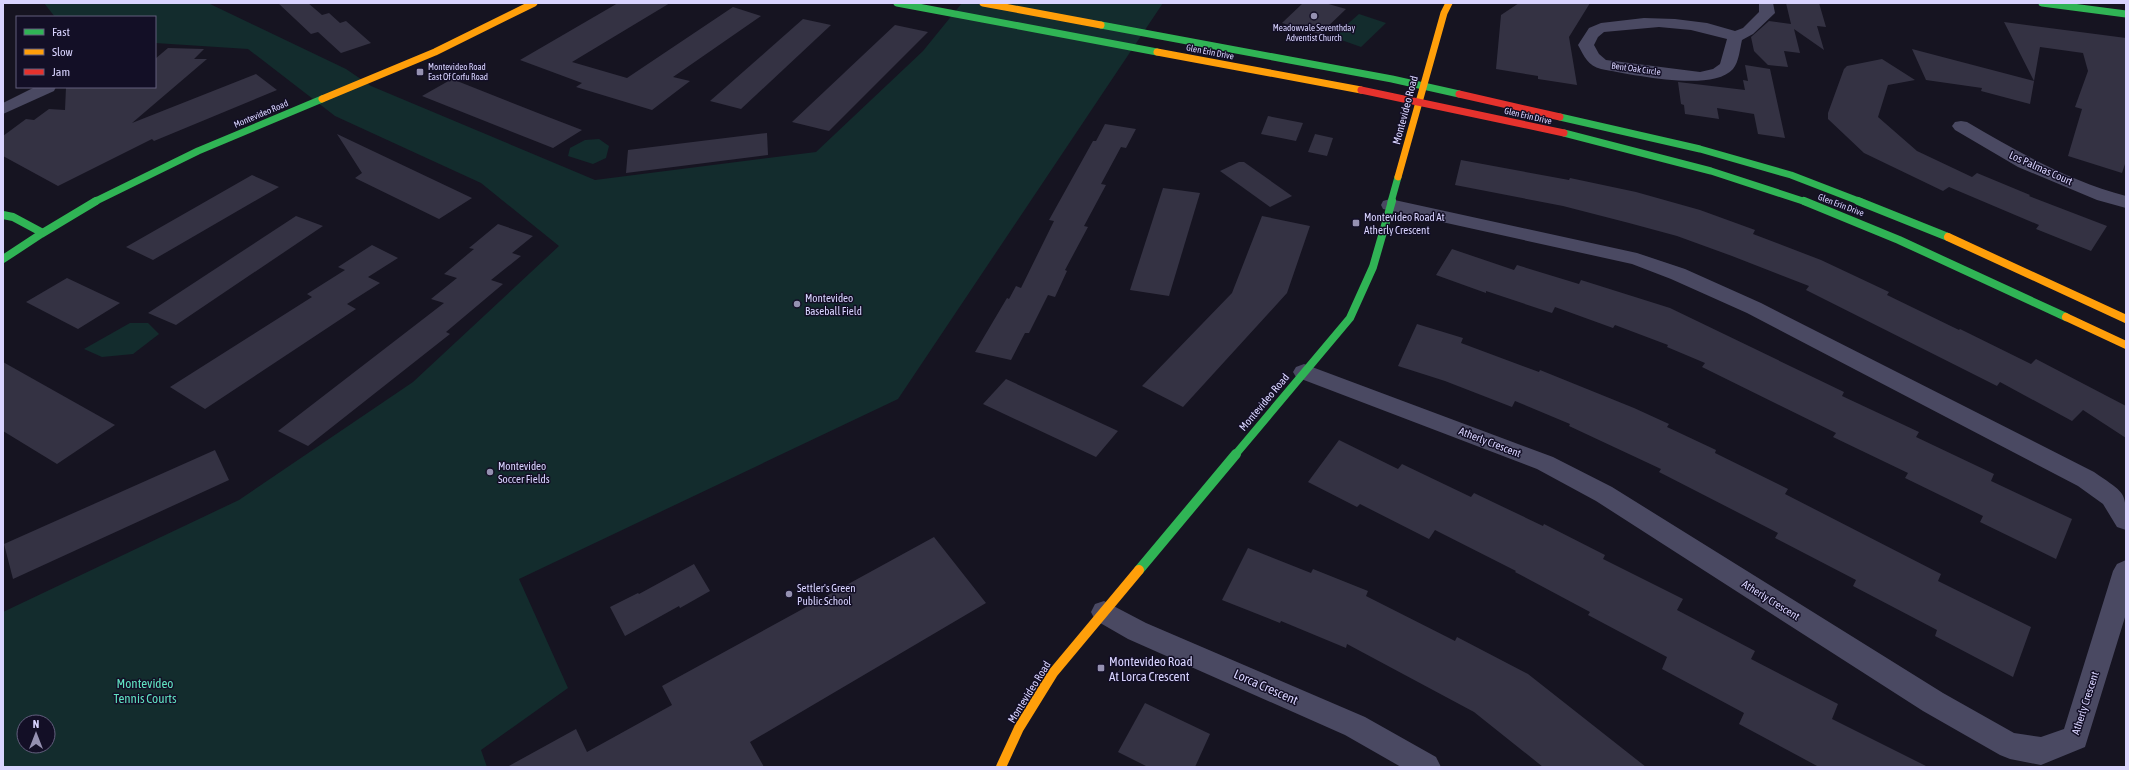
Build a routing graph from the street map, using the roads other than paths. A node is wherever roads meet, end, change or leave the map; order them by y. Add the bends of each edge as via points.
1 (534, 3) edge
2 (897, 3) edge
3 (983, 3) edge
4 (1449, 3) edge
5 (1766, 3) edge
6 (2042, 3) edge
7 (2126, 14) edge
8 (1735, 37) junction
9 (1424, 85) junction
10 (46, 88) edge
11 (1419, 102) junction
12 (3, 109) edge
13 (1961, 126) dead end
14 (2126, 202) edge
15 (1390, 205) junction
16 (3, 215) edge
17 (41, 232) junction
18 (3, 259) edge
19 (2126, 319) edge
20 (2126, 345) edge
21 (1304, 372) junction
22 (2126, 520) edge
23 (2126, 571) edge
24 (1104, 612) junction
25 (1001, 767) edge
26 (1426, 767) edge

1 - 17 street, Montevideo Road via 435,52 182,157
2 - 11 street, Glen Erin Drive
3 - 9 street, Glen Erin Drive
4 - 9 street, Montevideo Road
5 - 8 street via 1767,13 1748,31
6 - 7 street
8 - 8 street, Bent Oak Circle via 1714,30 1665,22 1626,24 1599,28 1590,35 1586,45 1592,57 1601,64 1700,77 1718,73 1727,66
9 - 11 street, Montevideo Road
9 - 19 street, Glen Erin Drive via 1638,133 1791,176 1924,226
10 - 12 street
11 - 15 street, Montevideo Road
11 - 20 street, Glen Erin Drive via 1640,153 1800,200 1924,251
13 - 14 street, Los Palmas Court via 2024,163 2104,196
15 - 21 street, Montevideo Road via 1372,272 1363,295 1350,318
15 - 22 street via 1638,259 1712,288 2086,479 2112,497
16 - 17 street via 13,217
17 - 18 street, Montevideo Road
21 - 23 street, Atherly Crescent via 1545,463 1598,491 1927,698 2010,746 2041,751 2075,738
21 - 24 street, Montevideo Road
24 - 25 street, Montevideo Road via 1053,673 1019,728
24 - 26 street, Lorca Crescent via 1137,630 1355,726

